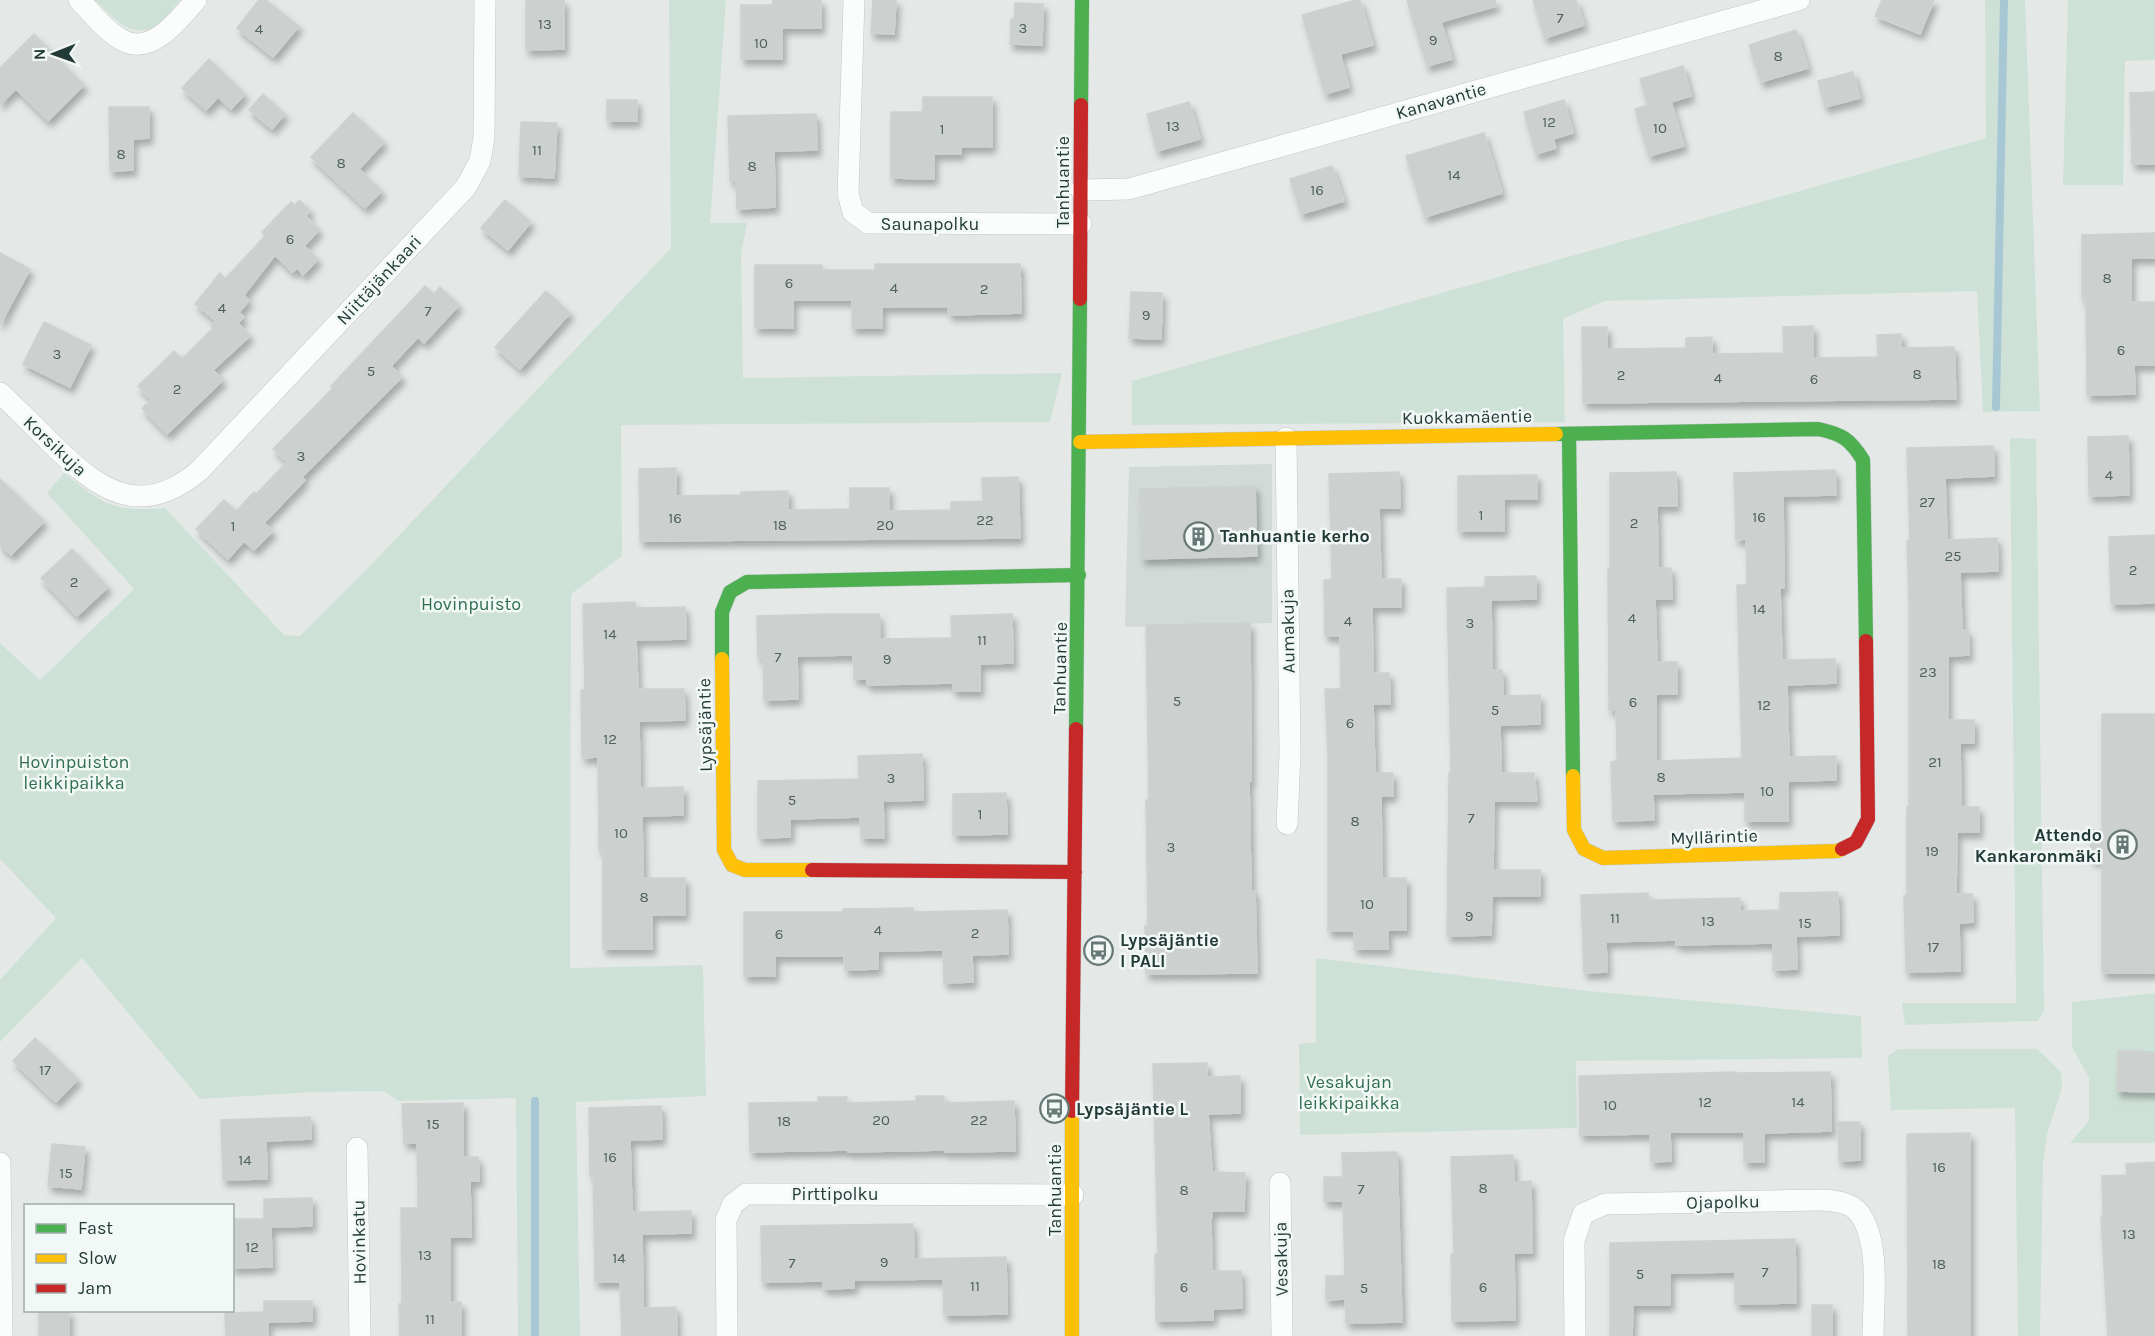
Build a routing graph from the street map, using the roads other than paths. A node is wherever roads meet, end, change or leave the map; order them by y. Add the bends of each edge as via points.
1 (79, 0) edge
2 (196, 0) edge
3 (485, 0) edge
4 (854, 0) edge
5 (1082, 0) edge
6 (1799, 0) edge
7 (1081, 190) junction
8 (1081, 224) junction
9 (0, 393) edge
10 (1569, 434) junction
11 (1286, 438) junction
12 (1852, 441) joint
13 (1080, 442) junction
14 (150, 495) joint
15 (1079, 575) junction
16 (1287, 824) dead end
17 (1075, 872) junction
18 (357, 1148) dead end
19 (0, 1163) edge
20 (1280, 1183) dead end
21 (1073, 1195) junction
22 (2, 1336) edge
23 (360, 1336) edge
24 (728, 1336) edge
25 (1072, 1336) edge
26 (1282, 1336) edge
27 (1575, 1336) edge
28 (1873, 1336) edge

1 - 2 street via 118,37 131,43 163,35
3 - 14 street, Niittäjänkaari via 484,137 480,160 466,187 199,471 174,489
4 - 8 street, Saunapolku via 848,194 853,212 868,223
5 - 7 street, Tanhuantie
6 - 7 street, Kanavantie via 1129,189
7 - 8 street, Tanhuantie
8 - 13 street, Tanhuantie
9 - 14 street, Korsikuja via 90,479 129,495
10 - 11 street, Kuokkamäentie
10 - 12 street, Kuokkamäentie via 1818,429
10 - 12 street, Myllärintie via 1574,830 1584,849 1603,858 1837,851 1856,842 1868,819 1863,460
11 - 13 street, Kuokkamäentie
11 - 16 street, Aumakuja via 1290,754
13 - 15 street, Tanhuantie
15 - 17 street, Tanhuantie
15 - 17 street, Lypsäjäntie via 747,582 730,592 722,612 724,850 732,865 745,870
17 - 21 street, Tanhuantie
18 - 23 street, Hovinkatu
19 - 22 street
20 - 26 street, Vesakuja
21 - 24 street, Pirttipolku via 746,1194 733,1204 726,1220
21 - 25 street, Tanhuantie
27 - 28 street, Ojapolku via 1574,1241 1583,1214 1605,1204 1821,1200 1840,1202 1858,1212 1867,1228 1873,1251

